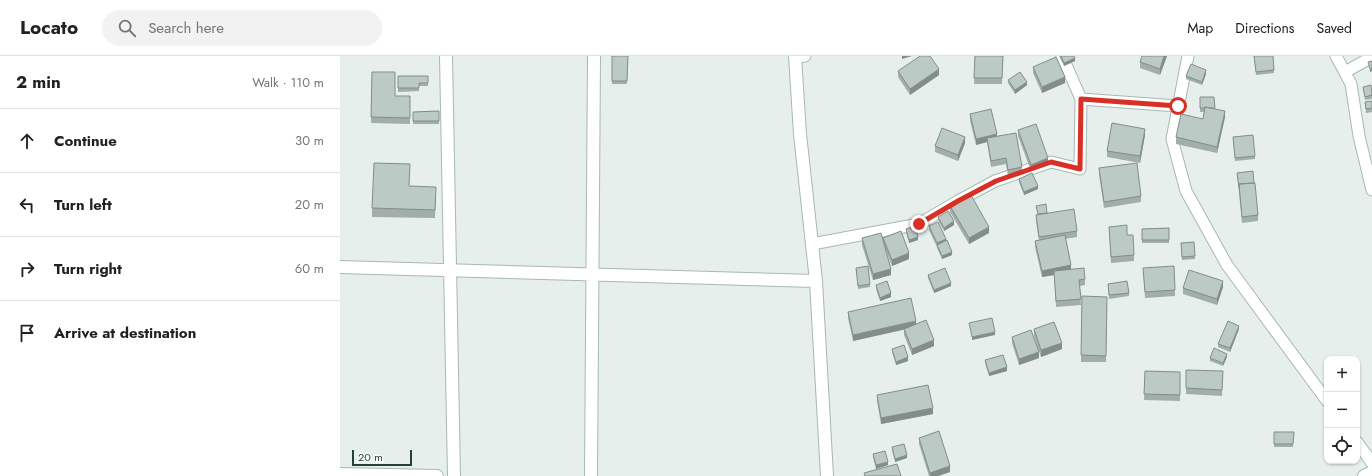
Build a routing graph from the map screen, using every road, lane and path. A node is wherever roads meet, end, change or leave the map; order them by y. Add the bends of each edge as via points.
1 (446, 56) edge
2 (594, 56) edge
3 (1062, 56) edge
4 (1188, 56) edge
5 (1336, 56) edge
6 (799, 57) edge
7 (1372, 57) edge
8 (1345, 72) junction
9 (1081, 99) junction
10 (1178, 106) junction
11 (1372, 190) edge
12 (812, 244) junction
13 (340, 268) edge
14 (449, 271) junction
15 (592, 274) junction
16 (816, 281) junction
17 (1324, 397) edge
18 (1360, 446) edge
19 (1372, 463) edge
20 (1372, 472) edge
21 (340, 474) edge
22 (437, 476) edge
23 (454, 476) edge
24 (591, 476) edge
25 (827, 476) edge
26 (1364, 476) edge

1 - 14 street
2 - 15 street
3 - 9 lane
4 - 10 lane
5 - 8 lane
6 - 12 street via 800,134
7 - 8 lane
8 - 11 lane via 1351,84 1359,136
9 - 10 lane
9 - 12 lane via 1080,169 1051,162 996,181 919,224
10 - 17 lane via 1172,139 1186,191 1227,265
12 - 16 street
13 - 14 street
14 - 15 street
14 - 23 street
15 - 16 street
15 - 24 street
16 - 25 street
18 - 19 lane
20 - 26 street
21 - 22 street

